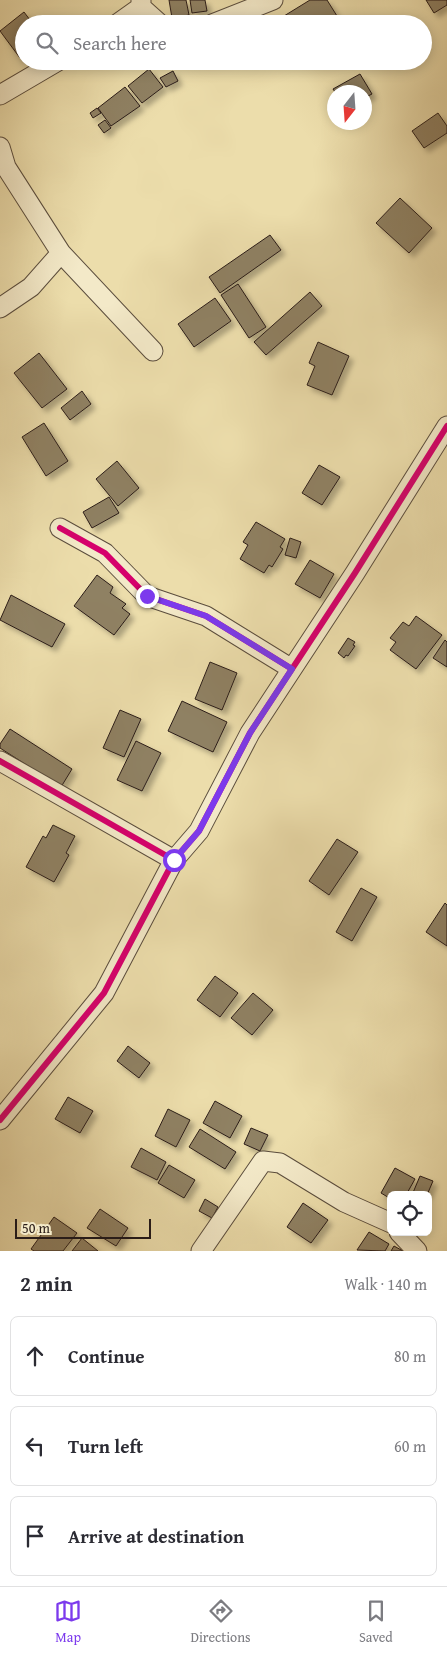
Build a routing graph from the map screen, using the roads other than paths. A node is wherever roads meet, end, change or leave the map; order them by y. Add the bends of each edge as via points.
1 (273, 0) edge
2 (141, 3) edge
3 (127, 15) edge
4 (152, 15) edge
5 (235, 15) edge
6 (43, 70) edge
7 (0, 95) edge
8 (0, 147) edge
9 (61, 253) junction
10 (0, 308) edge
11 (153, 351) dead end
12 (447, 426) edge
13 (60, 528) dead end
14 (292, 669) junction
15 (0, 761) edge
16 (174, 860) junction
17 (0, 1120) edge
18 (387, 1221) edge
19 (403, 1236) edge
20 (201, 1251) edge
21 (416, 1251) edge

1 - 5 street
2 - 3 street
2 - 4 street
6 - 7 street
8 - 9 street via 6,167
9 - 10 street via 31,287
9 - 11 street
12 - 14 street
13 - 14 street via 105,554 147,596 206,616
14 - 16 street via 250,733 199,831
15 - 16 street
16 - 17 street via 104,993
18 - 20 street via 344,1202 280,1163 263,1162
19 - 21 street

